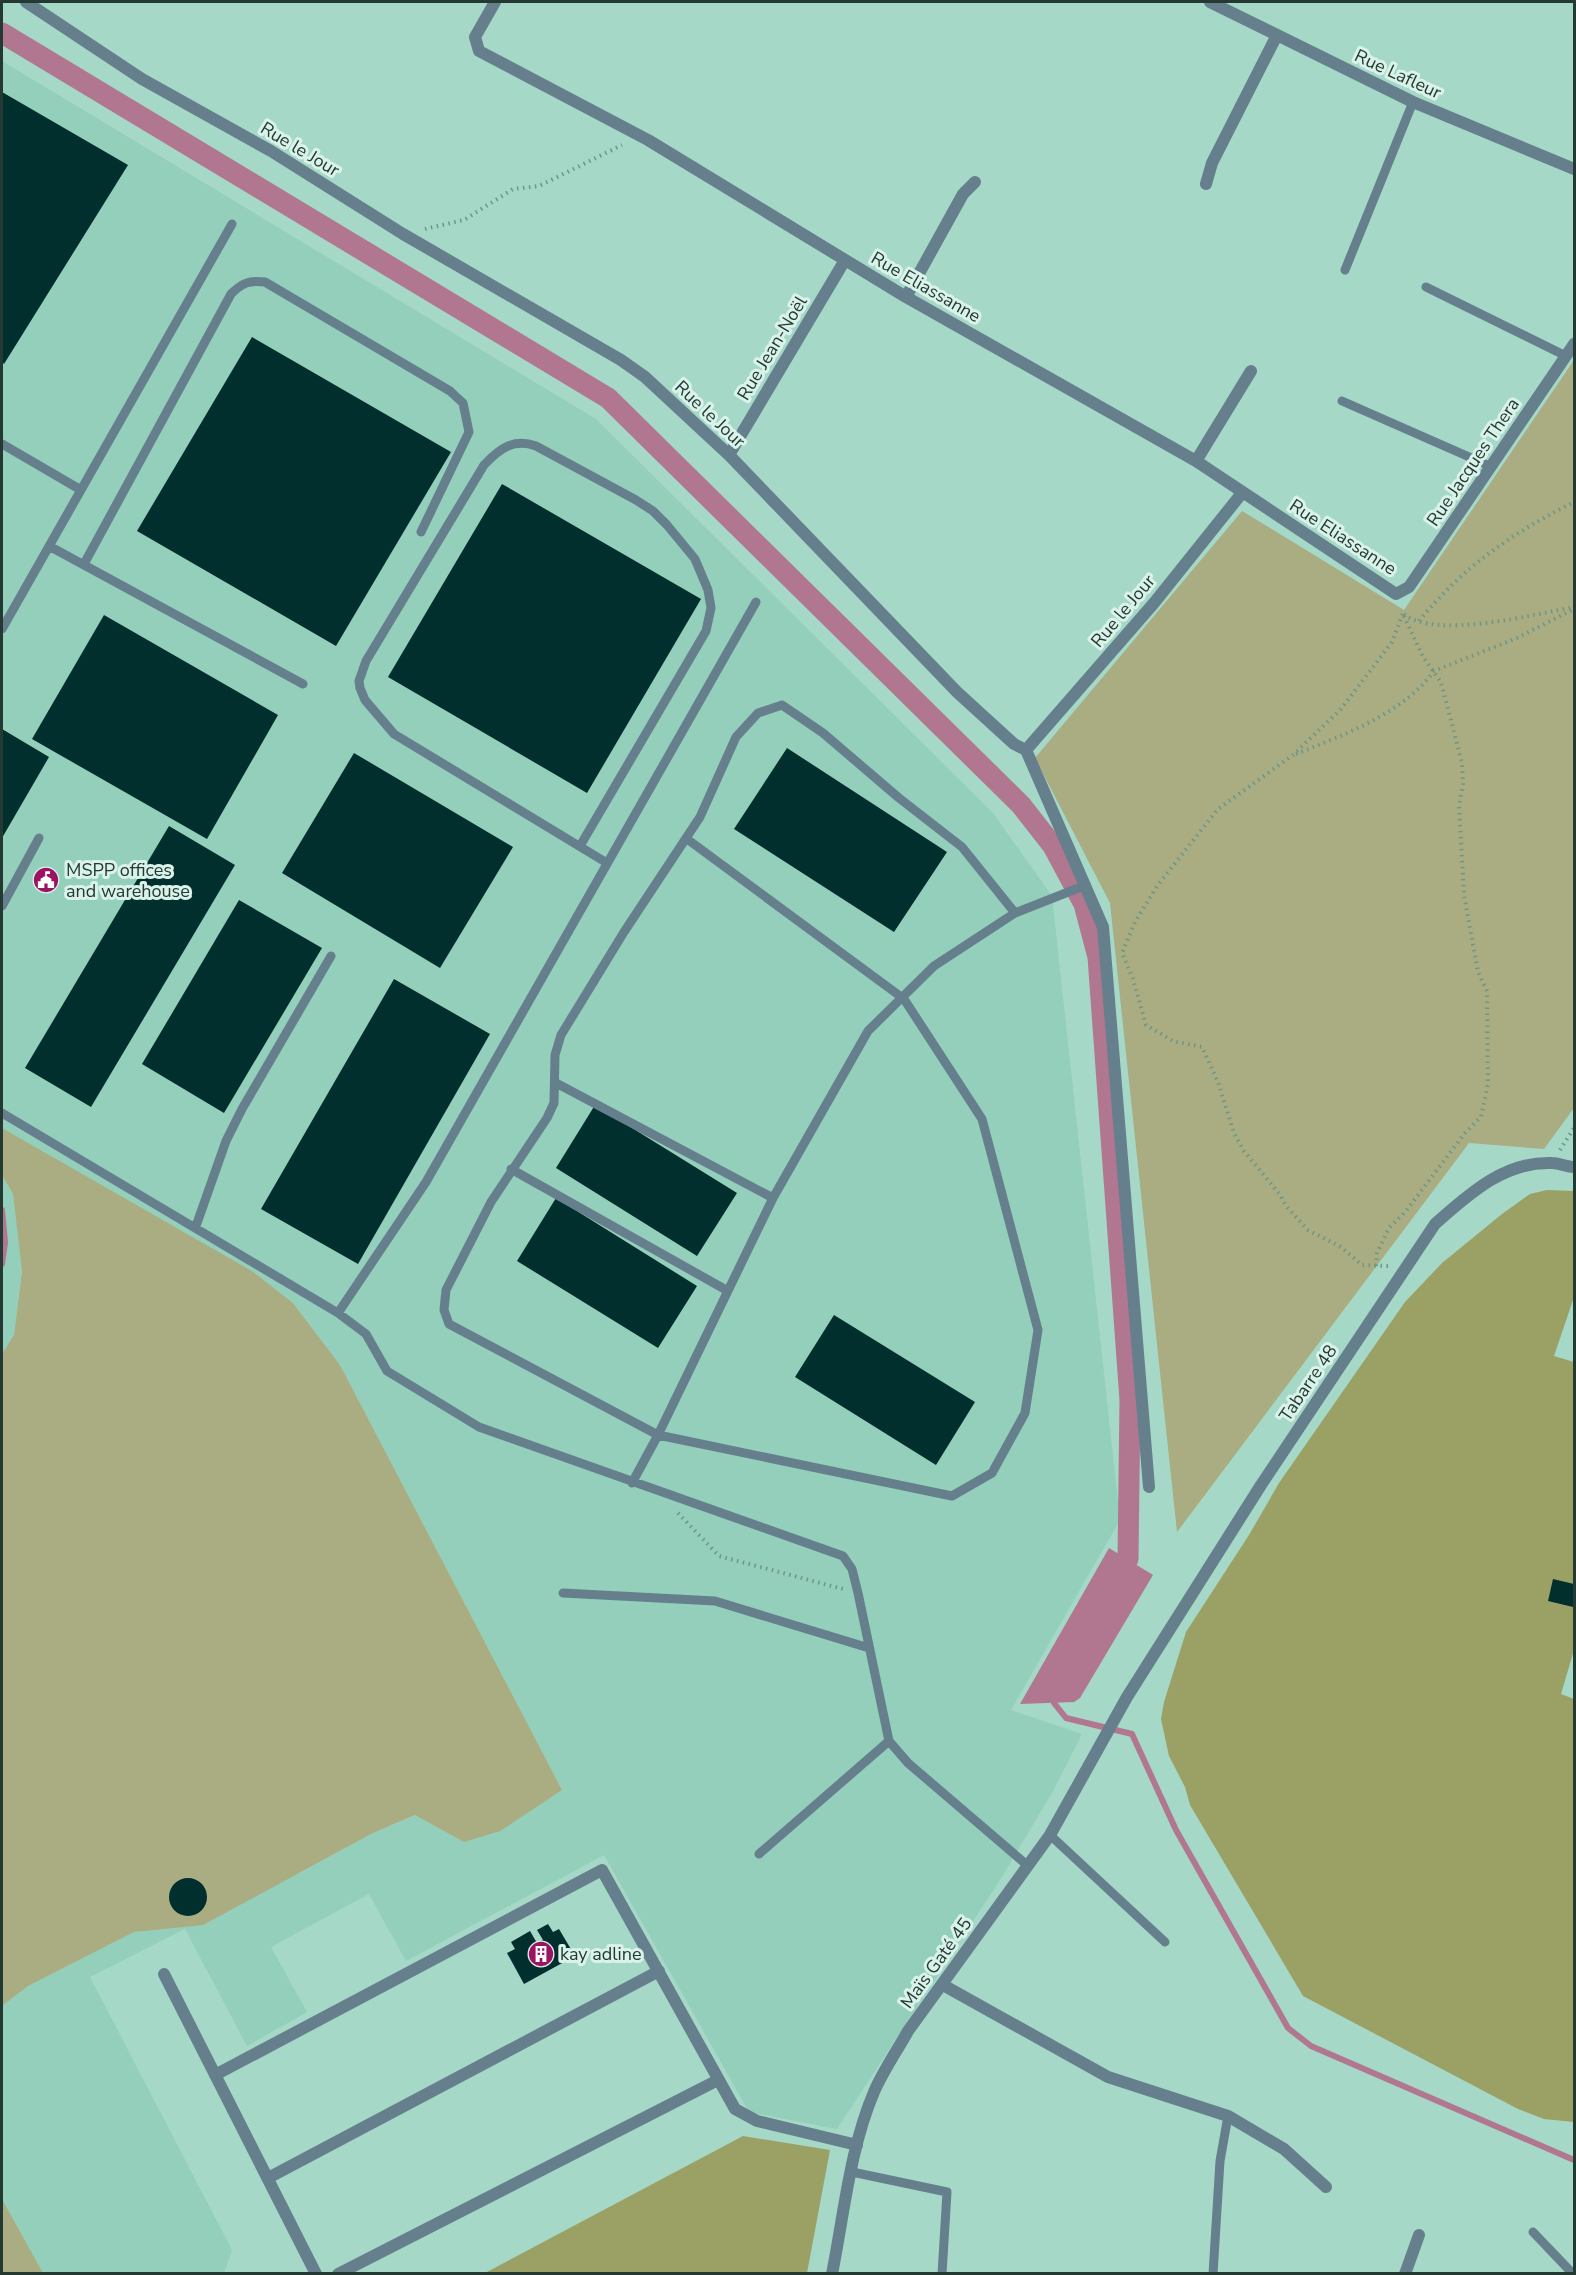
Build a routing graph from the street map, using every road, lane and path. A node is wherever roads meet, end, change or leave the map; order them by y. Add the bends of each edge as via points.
1 (26, 2) edge
2 (495, 2) edge
3 (1210, 2) edge
4 (1277, 35) junction
5 (1413, 102) junction
6 (648, 140) junction
7 (1575, 169) edge
8 (975, 182) dead end
9 (1206, 184) dead end
10 (232, 224) dead end
11 (403, 234) junction
12 (846, 260) junction
13 (1345, 270) dead end
14 (1426, 287) dead end
15 (906, 297) junction
16 (1575, 344) edge
17 (1566, 356) junction
18 (1251, 371) dead end
19 (1342, 401) dead end
20 (2, 444) edge
21 (729, 455) junction
22 (1196, 461) junction
23 (1492, 467) junction
24 (81, 490) junction
25 (1242, 493) junction
26 (1575, 502) edge
27 (421, 532) dead end
28 (49, 546) junction
29 (84, 564) junction
30 (1396, 594) junction
31 (756, 602) dead end
32 (1575, 608) edge
33 (1403, 613) junction
34 (1419, 621) junction
35 (2, 629) edge
36 (1434, 671) junction
37 (303, 684) dead end
38 (1026, 750) junction
39 (1293, 755) junction
40 (39, 838) dead end
41 (687, 839) junction
42 (580, 846) junction
43 (608, 862) junction
44 (1086, 885) junction
45 (2, 906) edge
46 (1015, 913) junction
47 (331, 956) dead end
48 (904, 999) junction
49 (556, 1083) junction
50 (2, 1113) edge
51 (1575, 1128) edge
52 (1552, 1162) junction
53 (1575, 1167) edge
54 (512, 1168) junction
55 (773, 1198) junction
56 (195, 1226) junction
57 (1376, 1266) junction
58 (1402, 1274) junction
59 (728, 1291) junction
60 (338, 1313) junction
61 (658, 1435) junction
62 (632, 1483) junction
63 (1149, 1487) dead end
64 (659, 1493) junction
65 (563, 1593) dead end
66 (858, 1593) junction
67 (869, 1648) junction
68 (1127, 1697) joint
69 (889, 1741) junction
70 (1050, 1835) junction
71 (759, 1854) dead end
72 (1028, 1865) junction
73 (1165, 1942) dead end
74 (658, 1971) junction
75 (164, 1974) dead end
76 (943, 1985) junction
77 (215, 2075) junction
78 (718, 2080) junction
79 (1228, 2115) junction
80 (857, 2145) junction
81 (852, 2172) junction
82 (267, 2178) junction
83 (1326, 2187) dead end
84 (1533, 2232) dead end
85 (1419, 2235) dead end
86 (316, 2274) edge
87 (338, 2274) edge
88 (832, 2274) edge
89 (942, 2274) edge
90 (1213, 2274) edge
91 (1405, 2274) edge
92 (1573, 2274) edge

1 - 11 street, Rue le Jour via 142,79 271,151
2 - 6 street, Rue Eliassanne via 475,37 479,51
3 - 4 street, Rue Lafleur
4 - 5 street, Rue Lafleur
4 - 9 street via 1212,163
5 - 7 street, Rue Lafleur
5 - 13 lane
6 - 11 path via 615,147 539,186 513,189 464,220
6 - 12 street, Rue Eliassanne
8 - 15 street via 963,194
10 - 24 lane
11 - 21 street, Rue le Jour via 621,360 645,377
12 - 15 street, Rue Eliassanne
12 - 21 street, Rue Jean-Noël
14 - 17 lane
15 - 22 street, Rue Eliassanne
16 - 17 street, Rue Jacques Thera
17 - 23 street, Rue Jacques Thera
18 - 22 street
19 - 23 lane
20 - 24 lane
21 - 38 street, Rue le Jour via 957,692 1014,744
22 - 25 street, Rue Eliassanne
23 - 30 street, Rue Jacques Thera via 1409,587
24 - 28 lane
25 - 30 street, Rue Eliassanne
25 - 38 street, Rue le Jour via 1154,603
26 - 34 path via 1506,539 1453,581
27 - 29 lane via 469,432 463,403 450,391 265,282 251,281 231,294
28 - 29 lane
28 - 35 lane
29 - 37 lane
30 - 33 path
31 - 43 lane
32 - 34 path via 1481,625
32 - 36 path via 1517,638
33 - 34 path
33 - 36 path via 1415,642
33 - 39 path via 1392,642 1374,668 1341,709
36 - 39 path via 1427,681 1372,720
36 - 57 path via 1446,695 1462,763 1459,805 1464,895 1478,972 1487,991 1488,1084 1481,1117 1389,1228 1377,1253
38 - 44 street
39 - 57 path via 1218,809 1157,886 1122,953 1146,1025 1173,1041 1202,1047 1234,1133 1286,1206 1308,1230 1362,1265
40 - 45 lane
41 - 46 lane via 736,737 758,713 782,705 823,733 962,847
41 - 48 lane
41 - 49 lane via 561,1035 555,1055
42 - 42 lane via 394,734 365,700 360,688 366,661 484,465 495,453 518,442 536,446 653,510 695,559 711,608 706,631
42 - 43 lane
43 - 60 lane via 426,1182
44 - 46 lane
44 - 63 street via 1103,927
46 - 48 lane via 934,966
47 - 56 lane via 231,1130
48 - 55 lane via 868,1031
48 - 61 lane via 982,1119 1038,1330 1025,1413 992,1473 952,1496
49 - 54 lane via 554,1103 547,1118
49 - 55 lane
50 - 56 lane
51 - 52 path
52 - 53 street, Tabarre 48
52 - 58 street, Tabarre 48 via 1510,1170 1473,1190 1435,1224
54 - 59 lane
54 - 61 lane via 446,1290 444,1310 449,1324
55 - 59 lane
56 - 60 lane
57 - 58 path via 1390,1266
58 - 68 street, Tabarre 48
59 - 61 lane
60 - 62 lane via 366,1334 387,1371 479,1426
61 - 62 lane
62 - 64 lane
64 - 66 path via 718,1556
64 - 66 lane via 843,1556 848,1560
65 - 67 lane via 715,1601
66 - 67 lane
67 - 69 lane
68 - 70 street, Maïs Gaté 45
69 - 71 lane
69 - 72 lane via 908,1763
70 - 72 street, Maïs Gaté 45
70 - 73 lane
72 - 76 street, Maïs Gaté 45
74 - 77 street via 602,1870
74 - 78 street
74 - 82 street
75 - 77 street
76 - 79 street via 1108,2077
76 - 80 street, Maïs Gaté 45 via 908,2031 874,2092
77 - 82 street
78 - 80 street via 735,2109 757,2121
78 - 87 street
79 - 83 street via 1284,2149
79 - 90 lane via 1220,2161
80 - 81 street, Maïs Gaté 45
81 - 88 street, Maïs Gaté 45
81 - 89 lane via 947,2192
82 - 86 street
84 - 92 lane
85 - 91 street

